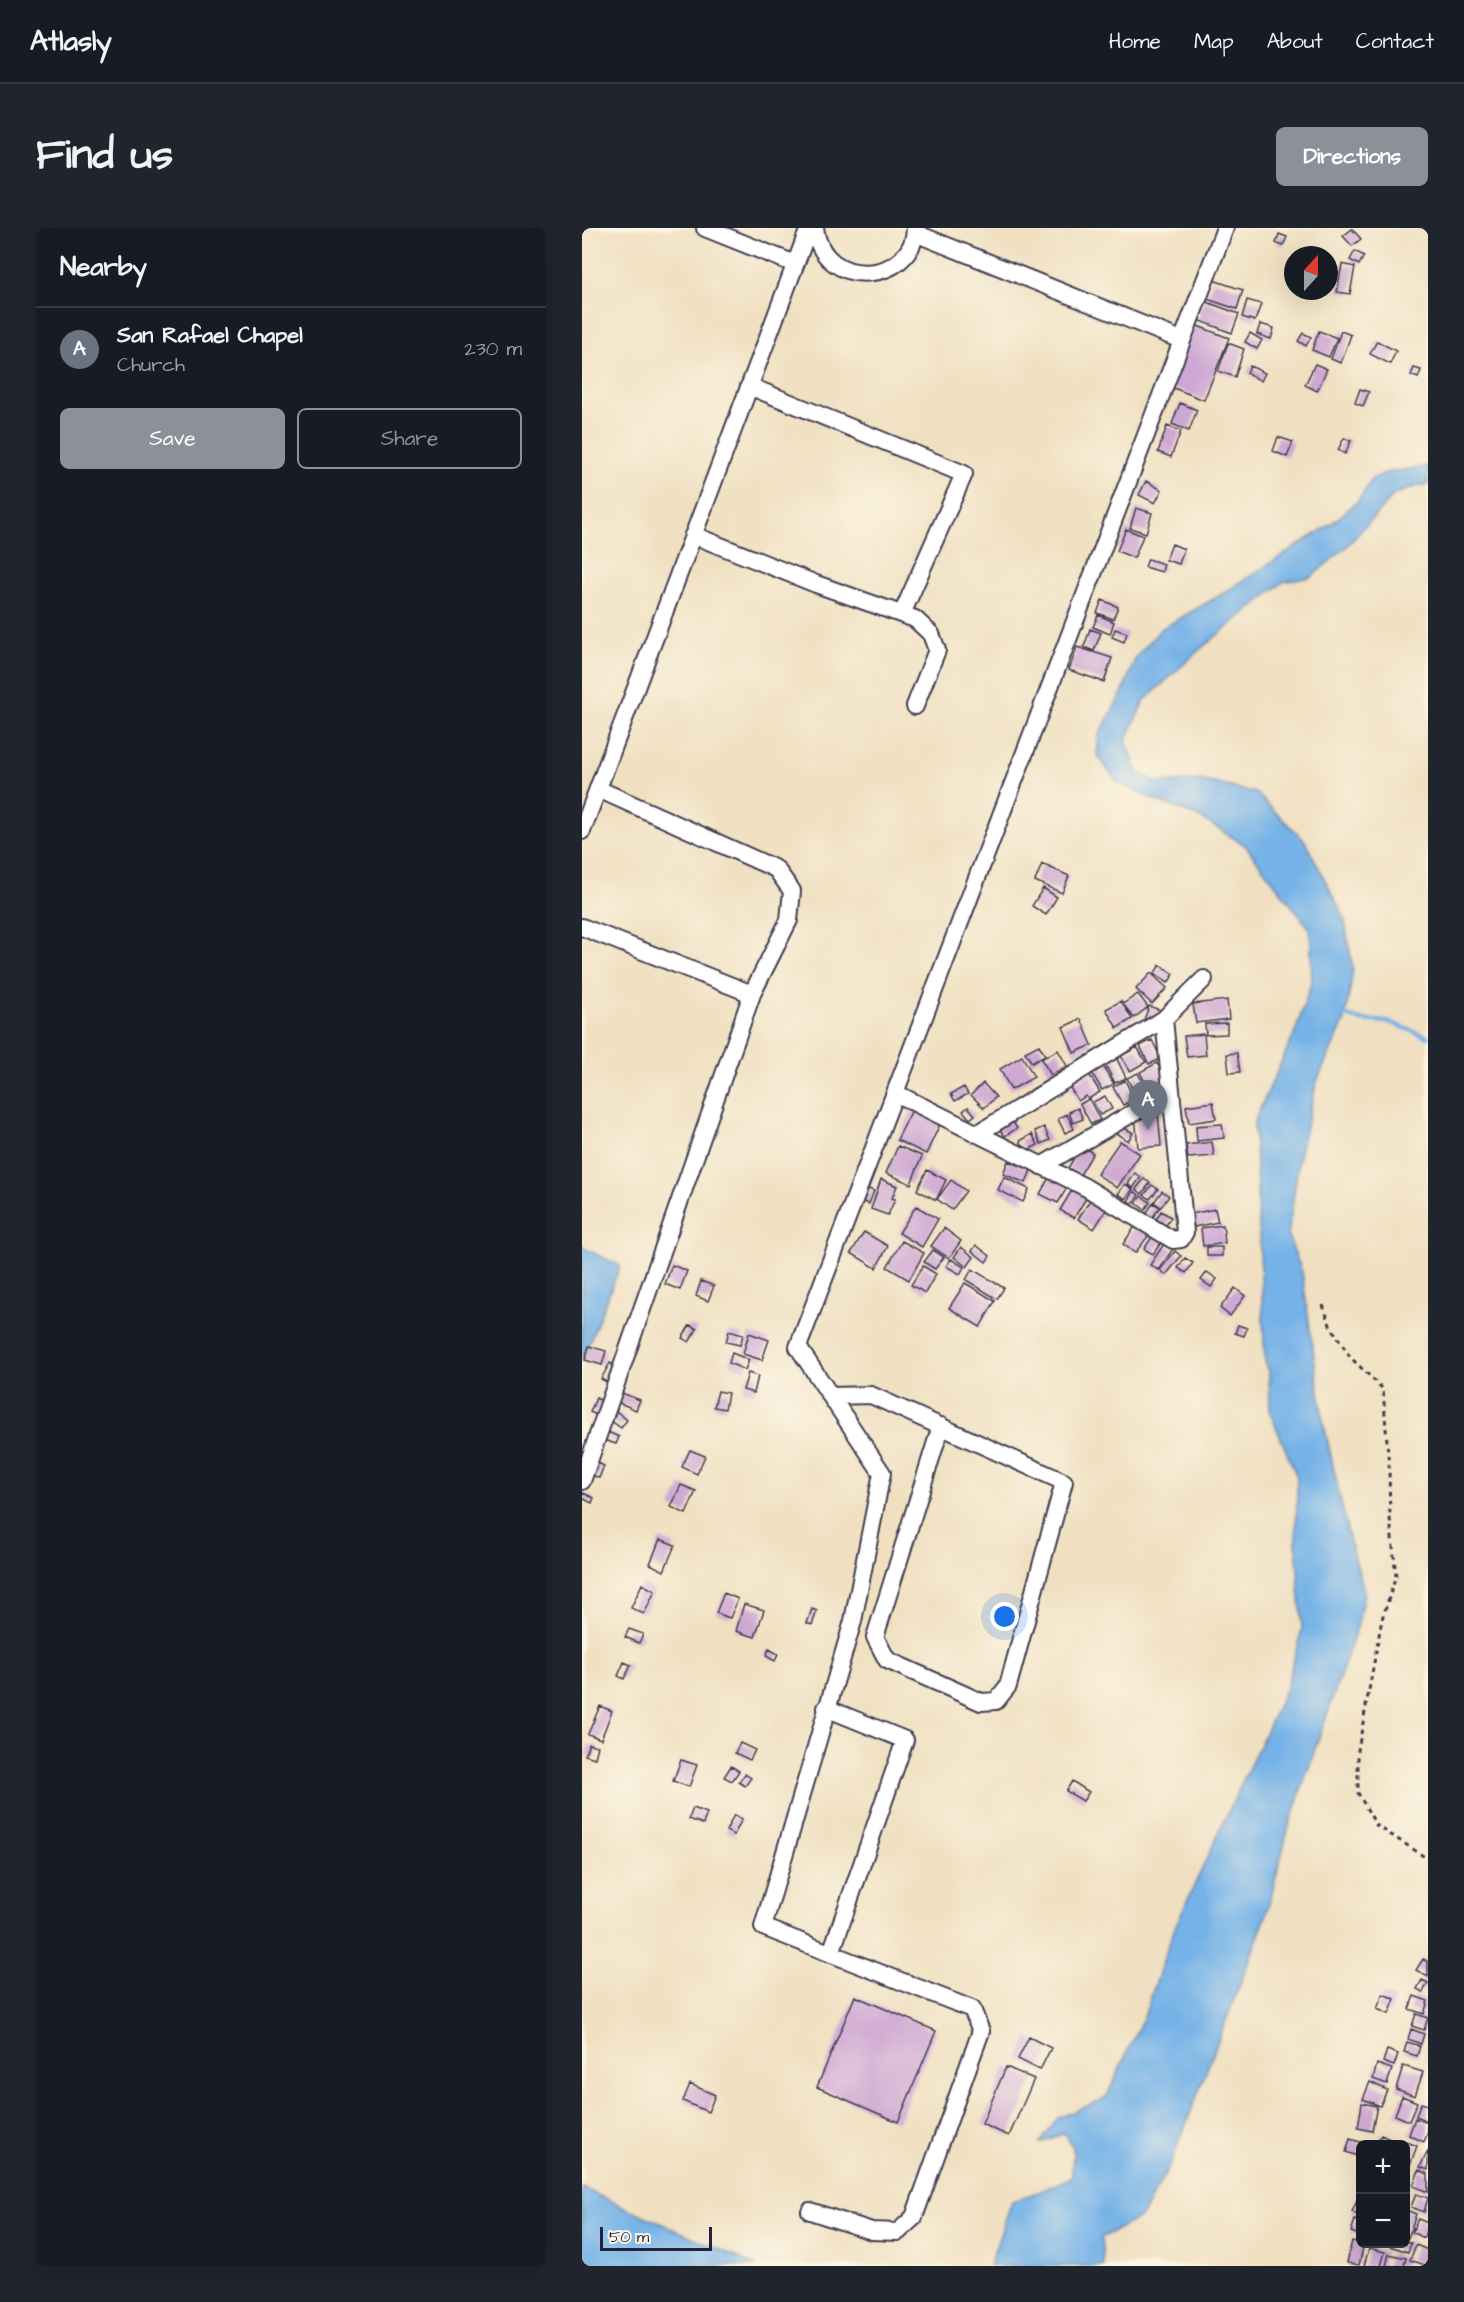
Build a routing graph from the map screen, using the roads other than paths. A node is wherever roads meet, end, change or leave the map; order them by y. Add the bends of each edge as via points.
1 (705, 228) edge
2 (809, 228) edge
3 (816, 228) edge
4 (1225, 228) edge
5 (915, 231) edge
6 (795, 264) junction
7 (1181, 340) junction
8 (749, 386) junction
9 (693, 535) junction
10 (902, 614) junction
11 (915, 706) dead end
12 (598, 789) junction
13 (582, 831) edge
14 (582, 927) edge
15 (1204, 979) dead end
16 (752, 994) junction
17 (1164, 1020) junction
18 (1171, 1091) junction
19 (895, 1093) junction
20 (977, 1134) junction
21 (1041, 1166) junction
22 (831, 1396) junction
23 (941, 1426) junction
24 (582, 1481) edge
25 (826, 1708) junction
26 (831, 1953) junction
27 (810, 2211) dead end

1 - 6 street
2 - 6 street
3 - 5 street via 817,240 834,263 868,273 894,265 908,250
4 - 7 street
5 - 7 street
6 - 8 street
7 - 19 street
8 - 9 street
8 - 10 street via 964,474
9 - 10 street
9 - 12 street
10 - 11 street via 915,619 931,634 937,650
12 - 13 street
12 - 16 street via 776,869 792,891 789,920
14 - 16 street
15 - 17 street
16 - 24 street
17 - 18 street
17 - 20 street
18 - 21 street
18 - 21 street via 1185,1232 1181,1239 1173,1240 1085,1187
19 - 20 street
19 - 22 street via 798,1347
20 - 21 street
22 - 23 street via 871,1395
22 - 25 street via 882,1473 853,1621
23 - 23 street via 1064,1482 1008,1686 996,1701 981,1702 887,1660 875,1637
25 - 26 street via 763,1927
25 - 26 street via 905,1740
26 - 27 street via 972,2008 981,2031 914,2217 898,2232 872,2231

